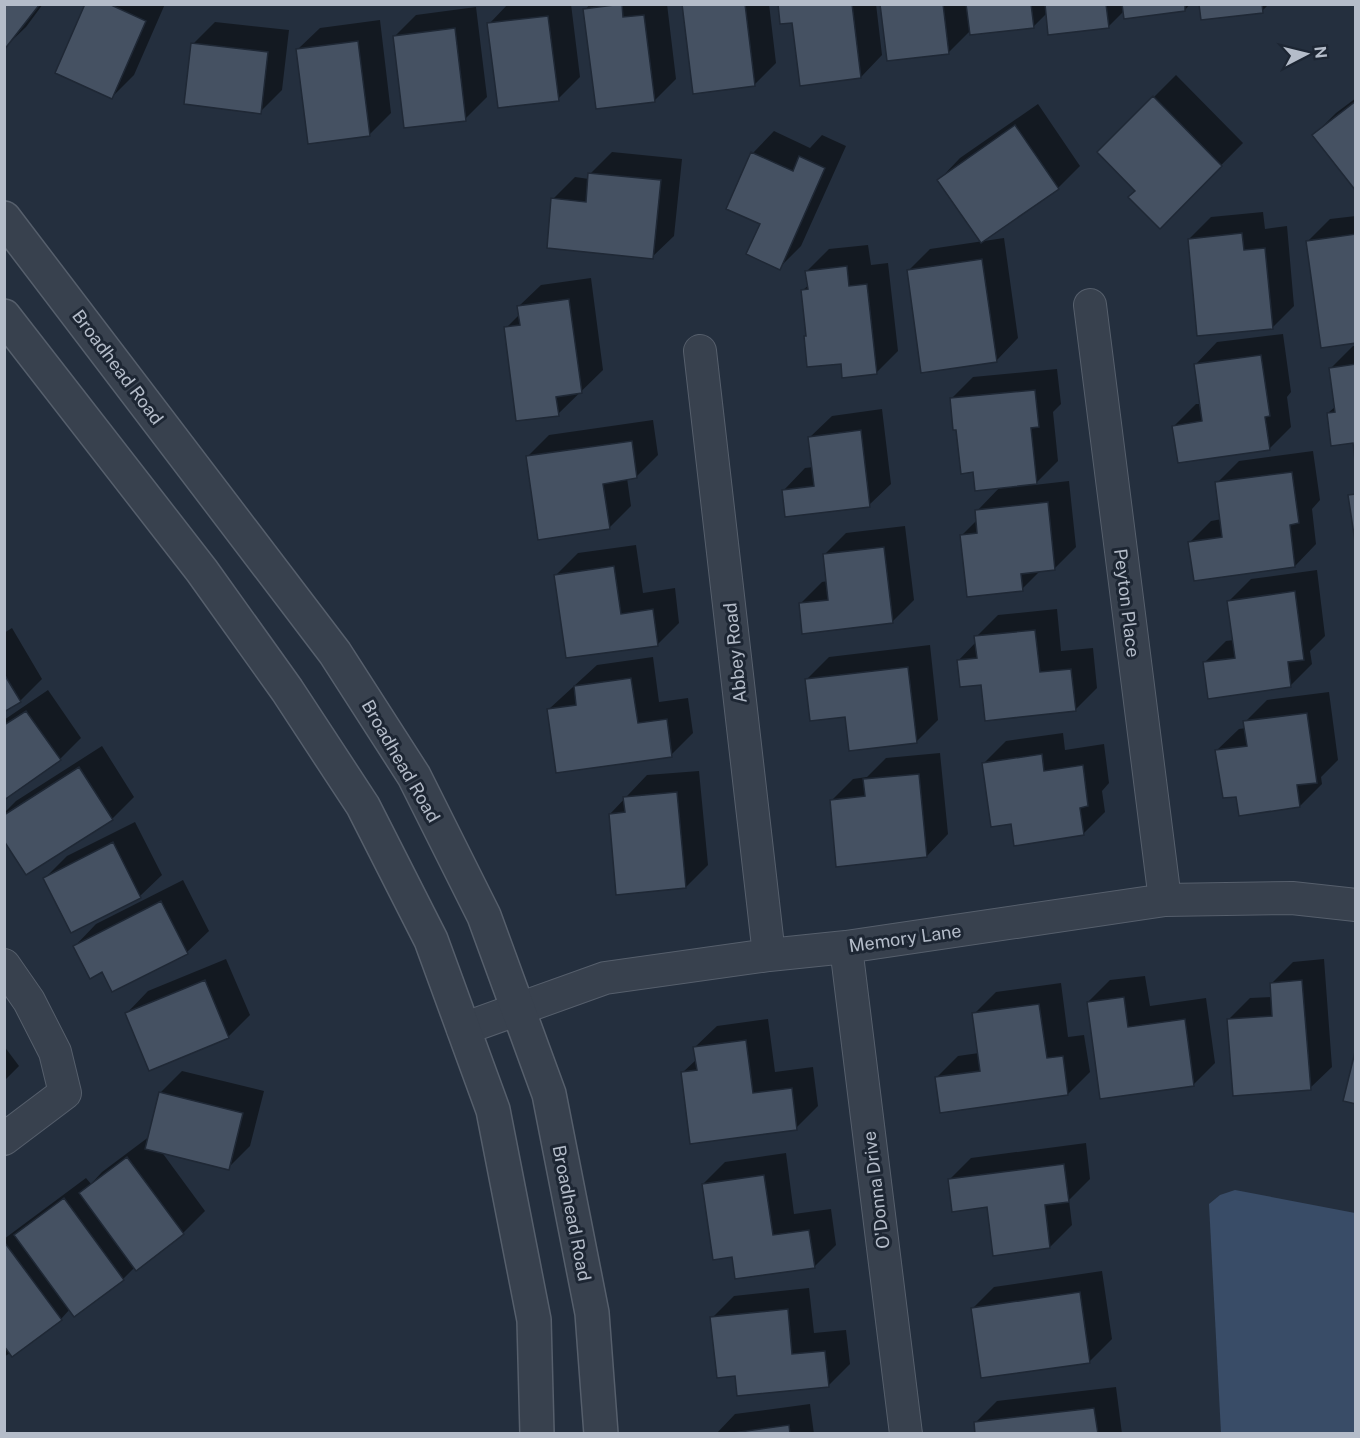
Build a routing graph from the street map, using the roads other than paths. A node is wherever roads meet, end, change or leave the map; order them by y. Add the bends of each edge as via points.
1 (4, 218) edge
2 (1090, 305) dead end
3 (4, 316) edge
4 (700, 351) dead end
5 (1165, 900) junction
6 (1356, 905) edge
7 (846, 947) junction
8 (769, 955) junction
9 (4, 965) edge
10 (519, 1009) junction
11 (463, 1029) junction
12 (4, 1139) edge
13 (537, 1434) edge
14 (601, 1434) edge
15 (906, 1434) edge

1 - 10 street, Broadhead Road via 336,653 414,776 484,916
2 - 5 street, Peyton Place
3 - 11 street via 201,572 287,690 363,806 431,940
4 - 8 street, Abbey Road
5 - 6 street, Memory Lane via 1292,898
5 - 7 street, Memory Lane
7 - 8 street, Memory Lane
7 - 15 street, O'Donna Drive
8 - 10 street, Memory Lane via 605,978
9 - 12 street via 29,1001 55,1052 65,1093
10 - 11 street, Memory Lane
10 - 14 street, Broadhead Road via 549,1094 592,1313
11 - 13 street via 493,1110 534,1320

